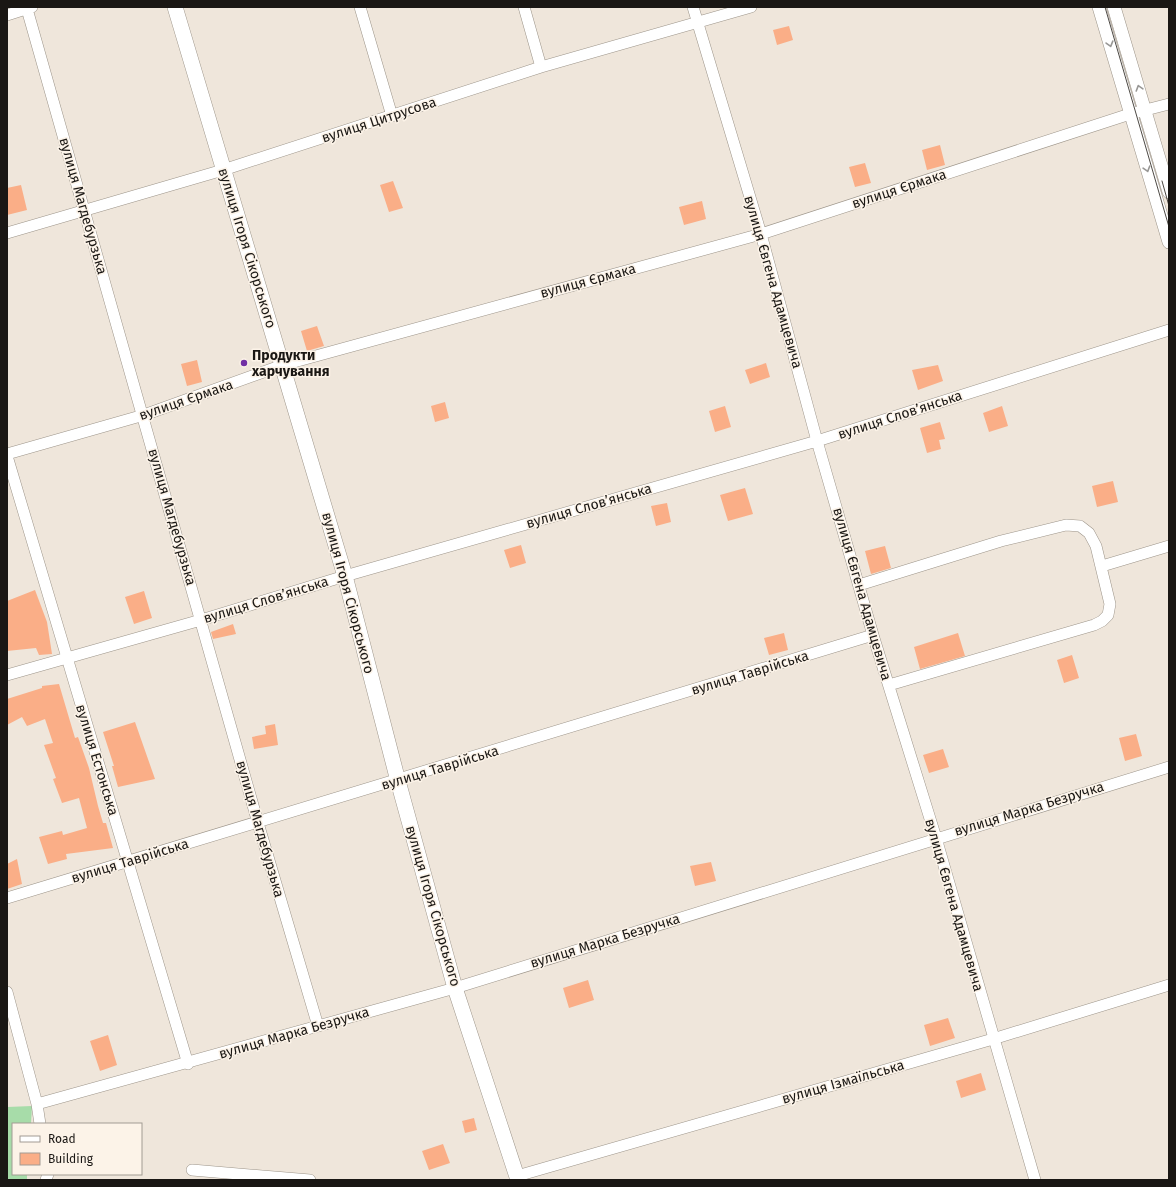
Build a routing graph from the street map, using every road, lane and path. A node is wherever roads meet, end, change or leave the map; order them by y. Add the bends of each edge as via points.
1 (176, 7) edge
2 (360, 7) edge
3 (524, 7) edge
4 (693, 7) edge
5 (751, 7) edge
6 (1099, 7) edge
7 (1114, 7) edge
8 (29, 8) edge
9 (7, 15) edge
10 (697, 23) junction
11 (541, 67) junction
12 (1169, 104) edge
13 (1145, 111) junction
14 (1130, 114) junction
15 (392, 116) junction
16 (223, 170) junction
17 (1169, 192) edge
18 (84, 209) junction
19 (7, 233) edge
20 (761, 234) junction
21 (1169, 242) edge
22 (1169, 330) edge
23 (283, 364) junction
24 (144, 415) junction
25 (817, 441) junction
26 (7, 455) edge
27 (1169, 546) edge
28 (1102, 566) junction
29 (345, 576) junction
30 (859, 585) junction
31 (201, 620) junction
32 (873, 635) junction
33 (66, 657) junction
34 (7, 675) edge
35 (889, 685) junction
36 (1169, 767) edge
37 (398, 781) junction
38 (258, 823) junction
39 (936, 838) junction
40 (129, 862) junction
41 (7, 898) edge
42 (1169, 985) edge
43 (455, 988) junction
44 (7, 992) edge
45 (318, 1026) junction
46 (993, 1039) junction
47 (188, 1064) junction
48 (37, 1104) junction
49 (40, 1123) edge
50 (192, 1170) dead end
51 (517, 1178) edge
52 (310, 1180) edge
53 (1034, 1180) edge

1 - 16 main road, вулиця Ігоря Сікорського
2 - 15 street
3 - 11 street
4 - 10 street, вулиця Євгена Адамцевича
5 - 10 street, вулиця Цитрусова
6 -> 14 street
13 -> 7 street
8 - 9 street
8 - 18 street, вулиця Магдебурзька
10 - 11 street, вулиця Цитрусова
10 - 20 street, вулиця Євгена Адамцевича
11 - 15 street, вулиця Цитрусова
12 - 13 street, вулиця Єрмака
13 - 14 street, вулиця Єрмака
13 - 17 street
14 - 20 street, вулиця Єрмака
14 -> 21 street
15 - 16 street, вулиця Цитрусова
16 - 18 street, вулиця Цитрусова
16 - 23 main road, вулиця Ігоря Сікорського
18 - 19 street, вулиця Цитрусова
18 - 24 street, вулиця Магдебурзька
20 - 23 street, вулиця Єрмака
20 - 25 street, вулиця Євгена Адамцевича
22 - 25 street, вулиця Слов’янська
23 - 24 street, вулиця Єрмака
23 - 29 main road, вулиця Ігоря Сікорського
24 - 26 street, вулиця Єрмака
24 - 31 street, вулиця Магдебурзька
25 - 29 street, вулиця Слов’янська
25 - 30 street, вулиця Євгена Адамцевича
26 - 33 street, вулиця Естонська
27 - 28 street
28 - 30 street via 1089,533 1080,526 1066,525 1001,541
28 - 35 street via 1110,604 1108,614 1102,621
29 - 31 street, вулиця Слов’янська
29 - 37 main road, вулиця Ігоря Сікорського
30 - 32 street, вулиця Євгена Адамцевича
31 - 33 street, вулиця Слов’янська
31 - 38 street, вулиця Магдебурзька
32 - 35 street, вулиця Євгена Адамцевича
32 - 37 street, вулиця Таврійська
33 - 34 street, вулиця Слов’янська
33 - 40 street, вулиця Естонська
35 - 39 street, вулиця Євгена Адамцевича
36 - 39 street, вулиця Марка Безручка
37 - 38 street, вулиця Таврійська
37 - 43 main road, вулиця Ігоря Сікорського
38 - 40 street, вулиця Таврійська
38 - 45 street, вулиця Магдебурзька
39 - 43 street, вулиця Марка Безручка
39 - 46 street, вулиця Євгена Адамцевича
40 - 41 street, вулиця Таврійська
40 - 47 street, вулиця Естонська
42 - 46 street, вулиця Ізмаїльська
43 - 45 street, вулиця Марка Безручка
43 - 51 main road, вулиця Ігоря Сікорського
44 - 48 street
45 - 47 street, вулиця Марка Безручка
46 - 51 street, вулиця Ізмаїльська
46 - 53 street, вулиця Євгена Адамцевича
47 - 48 street, вулиця Марка Безручка
48 - 49 street
50 - 52 street

